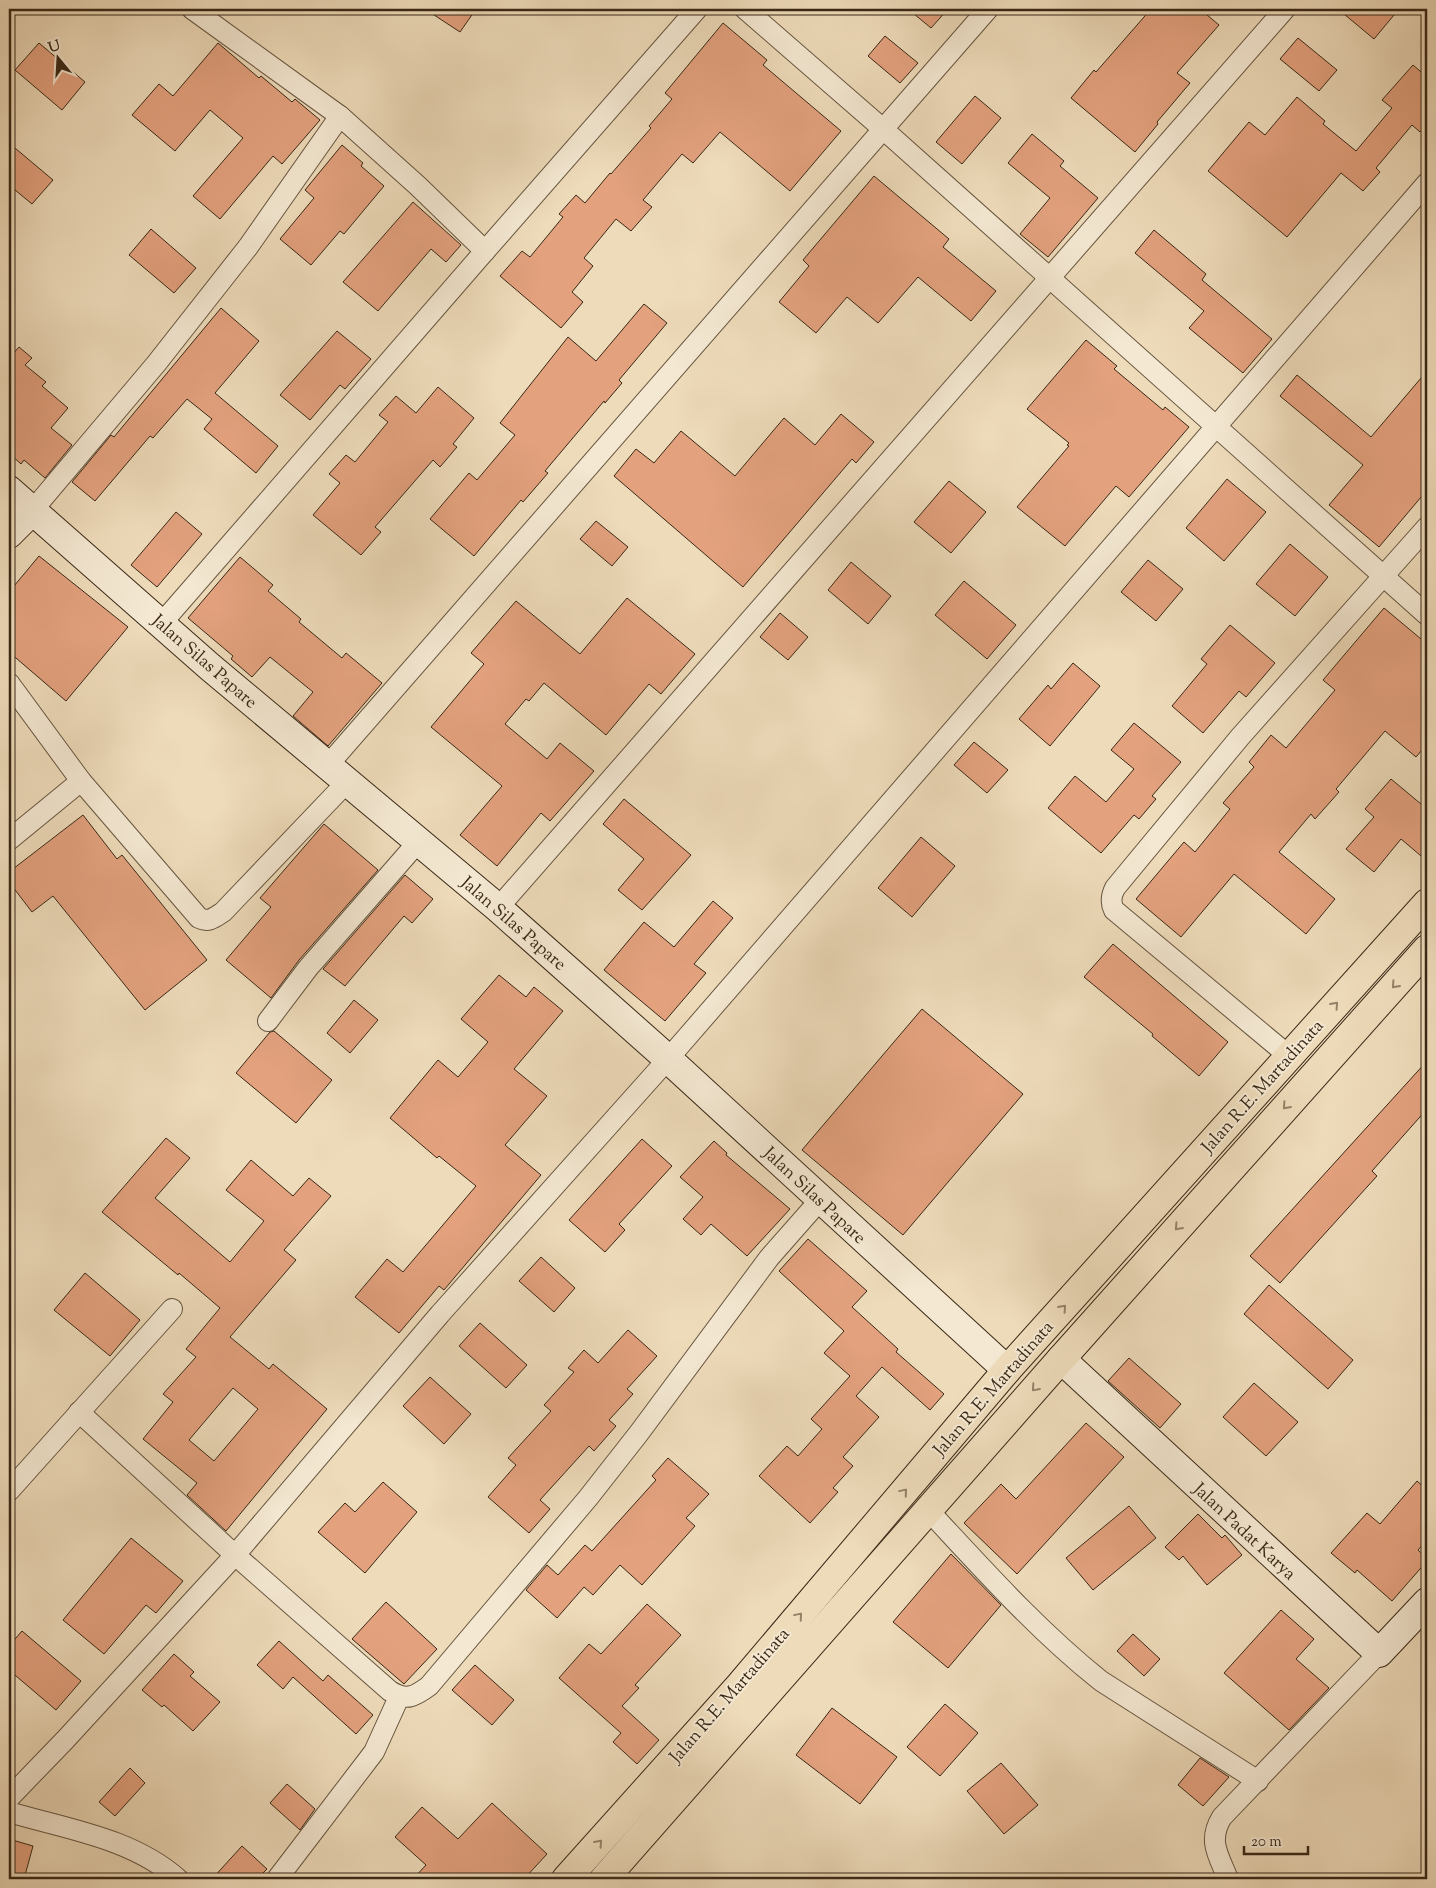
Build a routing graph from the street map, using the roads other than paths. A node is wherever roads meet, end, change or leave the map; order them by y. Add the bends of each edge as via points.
1 (192, 9) edge
2 (697, 9) edge
3 (745, 9) edge
4 (988, 9) edge
5 (1286, 9) edge
6 (340, 116) junction
7 (883, 128) junction
8 (1427, 184) edge
9 (485, 251) junction
10 (1050, 278) junction
11 (1216, 426) junction
12 (9, 490) edge
13 (32, 511) junction
14 (1427, 527) edge
15 (9, 534) edge
16 (1384, 576) junction
17 (1427, 615) edge
18 (161, 624) junction
19 (9, 683) edge
20 (338, 773) junction
21 (81, 781) junction
22 (9, 840) edge
23 (418, 842) junction
24 (1427, 903) edge
25 (498, 908) junction
26 (1427, 949) edge
27 (268, 1021) dead end
28 (1289, 1056) junction
29 (668, 1059) junction
30 (820, 1200) junction
31 (172, 1309) dead end
32 (1061, 1359) junction
33 (1007, 1370) junction
34 (79, 1412) junction
35 (9, 1491) edge
36 (928, 1510) junction
37 (236, 1555) junction
38 (1427, 1602) edge
39 (1379, 1653) junction
40 (399, 1696) junction
41 (1258, 1781) junction
42 (9, 1798) edge
43 (9, 1812) edge
44 (178, 1879) edge
45 (277, 1879) edge
46 (566, 1879) edge
47 (604, 1879) edge
48 (1228, 1879) edge

1 - 6 street
2 - 9 street
3 - 7 street
4 - 7 street
5 - 10 street
6 - 9 street
6 - 13 street via 248,247 156,364
7 - 10 street
7 - 20 street
8 - 11 street
9 - 18 street
10 - 11 street
10 - 25 street
11 - 16 street
11 - 29 street
12 - 13 street, Jalan Silas Papare
13 - 15 street
13 - 18 street, Jalan Silas Papare
14 - 16 street
16 - 17 street
16 - 28 street via 1240,737 1115,888 1111,899 1114,910
18 - 20 street, Jalan Silas Papare
19 - 21 street
20 - 21 street via 223,912 204,921
20 - 23 street, Jalan Silas Papare
21 - 22 street
23 - 25 street, Jalan Silas Papare
23 - 27 street via 308,968
28 -> 24 highway, Jalan R.E. Martadinata
25 - 29 street, Jalan Silas Papare
26 -> 32 highway, Jalan R.E. Martadinata
33 -> 28 highway, Jalan R.E. Martadinata
29 - 30 street, Jalan Silas Papare
29 - 37 street via 440,1314
30 - 33 street, Jalan Silas Papare
30 - 40 street via 769,1258 616,1462 429,1686 415,1696
31 - 34 street
32 -> 36 highway, Jalan R.E. Martadinata
32 - 39 street, Jalan Padat Karya
46 -> 33 highway, Jalan R.E. Martadinata via 740,1684
34 - 35 street
34 - 37 street
36 - 41 street via 1017,1604 1086,1670
36 - 47 highway, Jalan R.E. Martadinata
37 - 40 street
37 - 42 street
38 - 39 street
39 - 41 street
40 - 45 street via 374,1752
41 - 48 street via 1222,1818 1214,1833 1217,1853
43 - 44 street via 108,1840 149,1857

